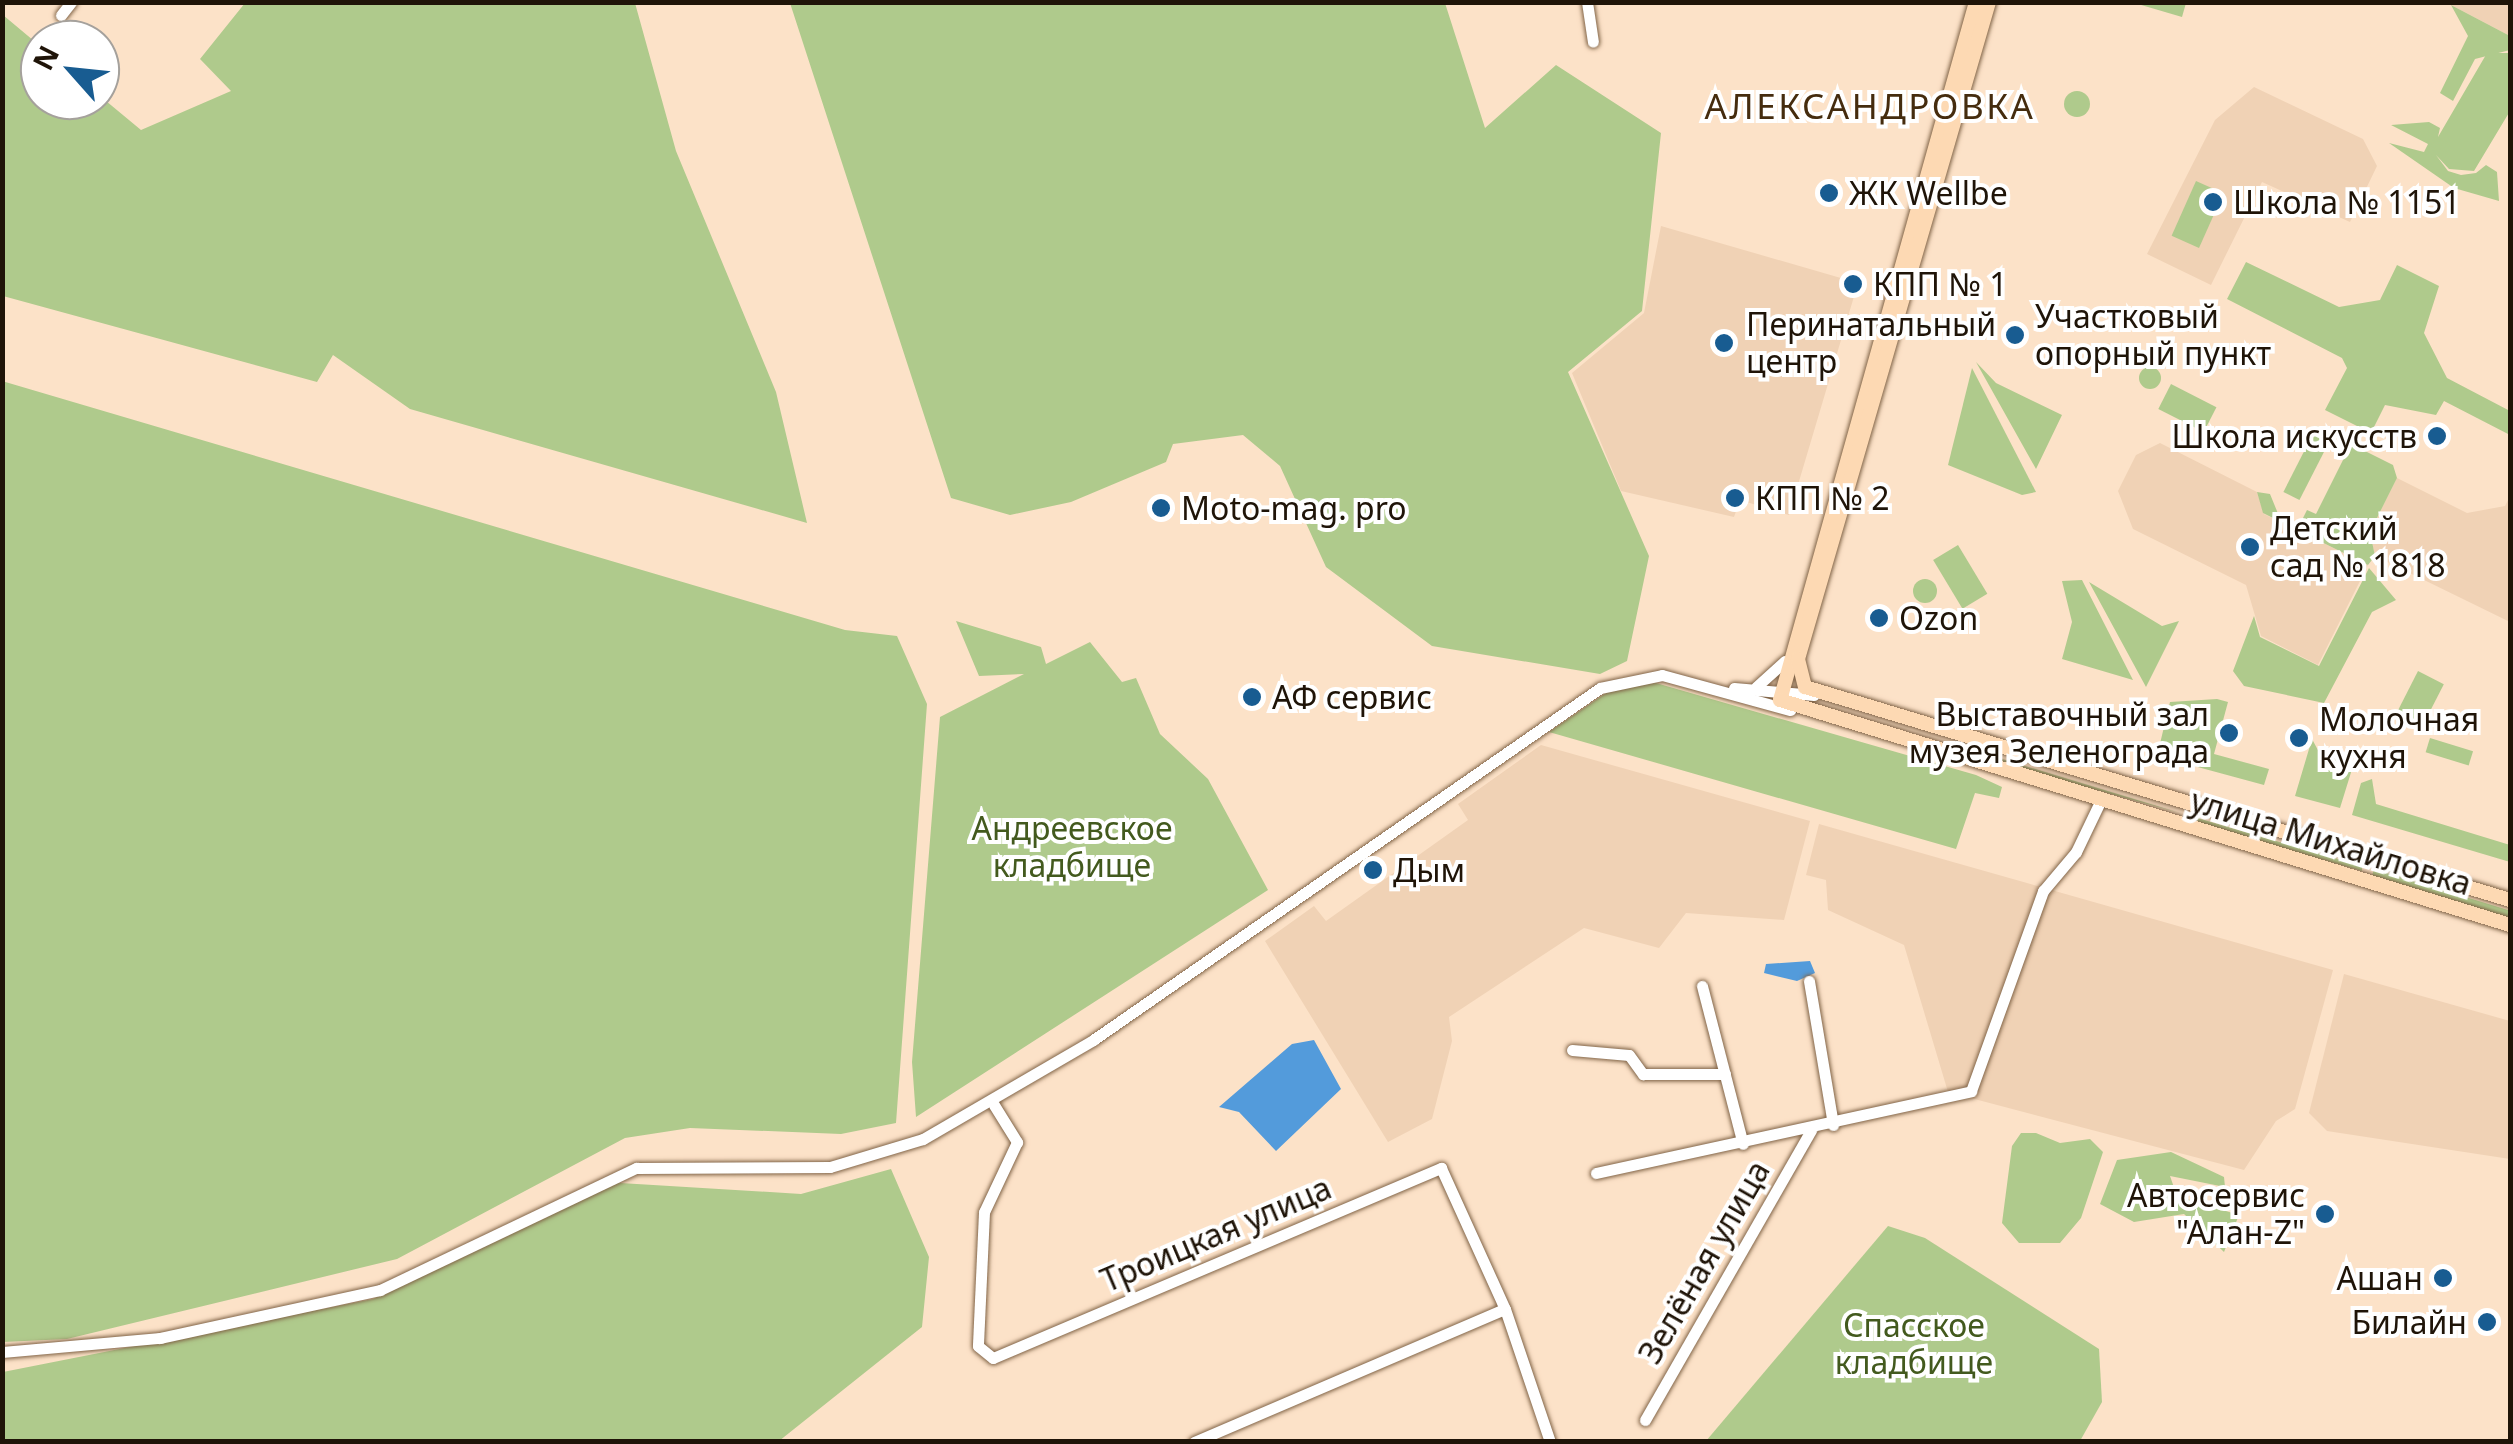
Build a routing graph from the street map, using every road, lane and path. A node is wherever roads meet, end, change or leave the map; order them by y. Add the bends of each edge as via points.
1 (71, 2) edge
2 (1587, 2) edge
3 (1976, 2) edge
4 (1989, 2) edge
5 (61, 15) dead end
6 (1593, 42) dead end
7 (1792, 660) junction
8 (1720, 688) junction
9 (1752, 688) junction
10 (1814, 695) junction
11 (1781, 699) junction
12 (2100, 802) junction
13 (2192, 808) junction
14 (2186, 828) junction
15 (2368, 859) junction
16 (2360, 880) junction
17 (2510, 900) edge
18 (2510, 925) edge
19 (1810, 981) dead end
20 (1702, 986) dead end
21 (1572, 1050) dead end
22 (1726, 1074) junction
23 (994, 1105) junction
24 (1832, 1126) junction
25 (1811, 1130) junction
26 (1743, 1144) junction
27 (1596, 1173) dead end
28 (1505, 1309) junction
29 (2, 1352) edge
30 (1645, 1420) dead end
31 (1194, 1442) edge
32 (1550, 1442) edge

1 - 5 street
2 - 6 street
3 - 7 main road
4 - 7 main road
7 - 9 street
7 - 10 main road
7 - 11 main road
8 - 9 street
8 - 11 street
8 - 23 street via 1645,675 1600,688
9 - 11 street
10 - 11 street, улица Михайловка
10 - 13 main road, улица Михайловка
11 - 12 main road, улица Михайловка
12 - 14 main road, улица Михайловка
12 - 24 street via 2043,891 1971,1091
13 - 14 street
13 - 15 main road, улица Михайловка
14 - 16 main road, улица Михайловка
15 - 16 street
15 - 17 main road, улица Михайловка
16 - 18 main road, улица Михайловка
19 - 24 street
20 - 22 street
21 - 22 street via 1628,1055 1643,1074
22 - 26 street
23 - 28 street, Троицкая улица via 1017,1142 984,1212 978,1346 993,1358 1441,1168
23 - 29 street via 950,1129 830,1167 636,1168 380,1290 160,1338
24 - 25 street
25 - 26 street
25 - 30 street, Зелёная улица
26 - 27 street
28 - 31 street
28 - 32 street, Троицкая улица

